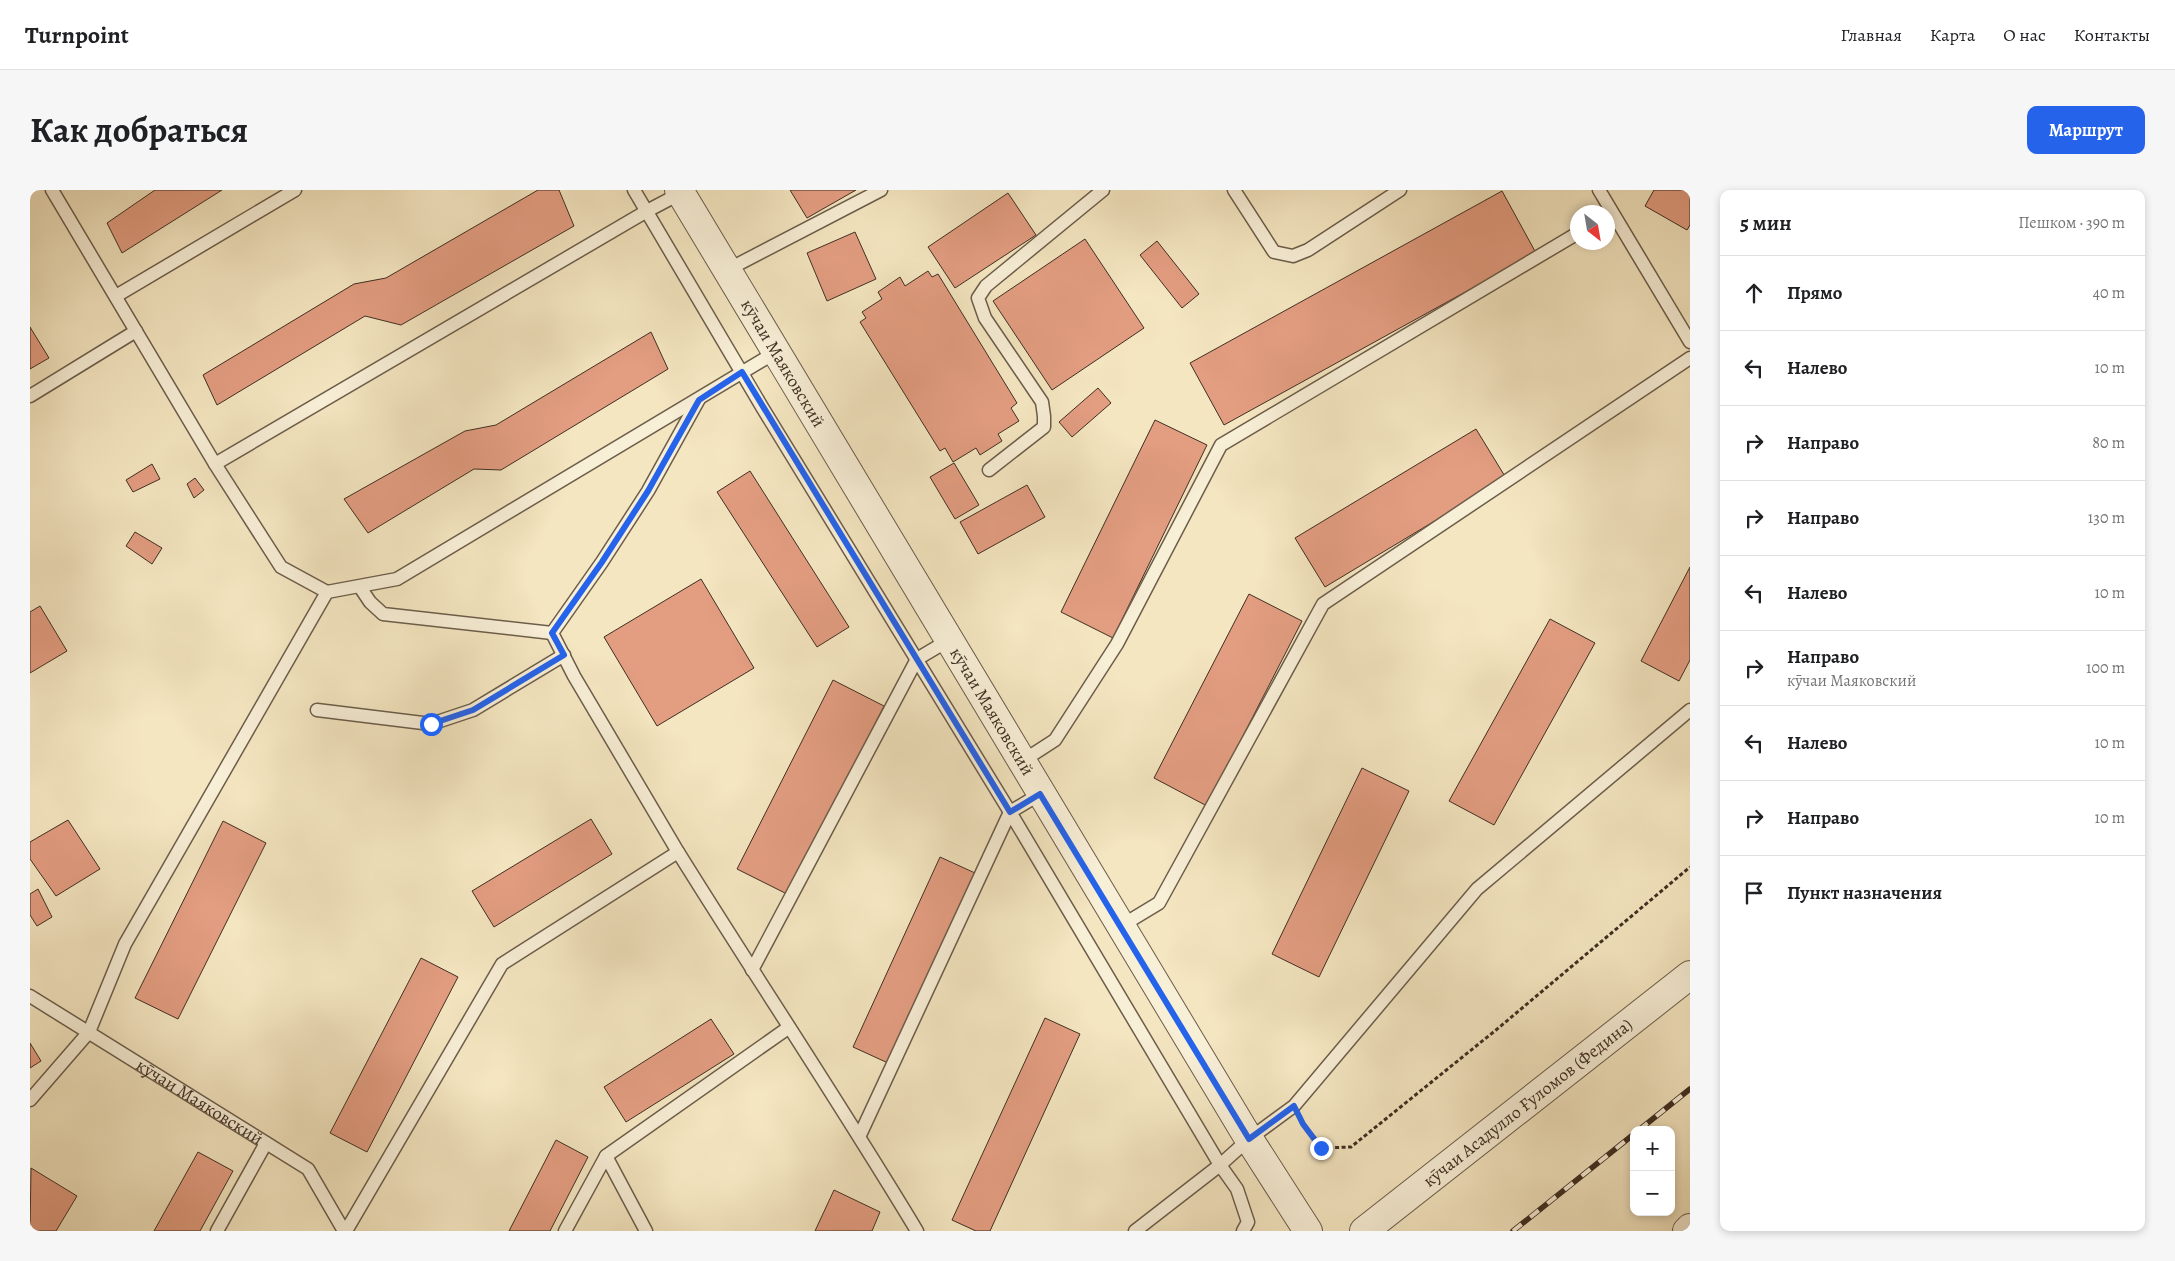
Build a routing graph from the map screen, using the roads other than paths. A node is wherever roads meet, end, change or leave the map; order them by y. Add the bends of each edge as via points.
1 (52, 190) edge
2 (294, 190) edge
3 (634, 190) edge
4 (881, 190) edge
5 (1103, 190) edge
6 (1234, 190) edge
7 (1400, 190) edge
8 (1599, 190) edge
9 (680, 192) edge
10 (1606, 205) edge
11 (647, 211) junction
12 (1615, 222) edge
13 (1570, 238) edge
14 (727, 270) junction
15 (116, 296) junction
16 (136, 331) junction
17 (1690, 342) edge
18 (776, 352) junction
19 (1690, 358) edge
20 (742, 372) junction
21 (30, 396) edge
22 (699, 400) junction
23 (215, 464) junction
24 (989, 470) dead end
25 (360, 586) junction
26 (327, 592) junction
27 (552, 633) junction
28 (949, 640) junction
29 (564, 655) junction
30 (917, 659) junction
31 (317, 710) dead end
32 (1690, 710) edge
33 (1021, 762) junction
34 (1040, 794) junction
35 (1010, 812) junction
36 (678, 852) junction
37 (1121, 926) junction
38 (752, 970) junction
39 (1690, 974) edge
40 (30, 996) edge
41 (788, 1028) junction
42 (89, 1032) junction
43 (30, 1100) edge
44 (860, 1135) junction
45 (1249, 1139) junction
46 (266, 1142) junction
47 (606, 1156) junction
48 (1220, 1165) junction
49 (1690, 1228) edge
50 (217, 1231) edge
51 (345, 1231) edge
52 (565, 1231) edge
53 (646, 1231) edge
54 (917, 1231) edge
55 (1135, 1231) edge
56 (1243, 1231) edge
57 (1308, 1231) edge
58 (1364, 1231) edge
59 (1686, 1231) edge

1 - 15 lane
2 - 15 lane
3 - 11 lane
4 - 14 lane
5 - 24 lane via 986,286 978,298 986,318 1042,402 1044,416 1044,427
6 - 7 lane via 1274,252 1293,256 1308,250
8 - 10 lane
9 - 11 lane
9 - 14 street, кӯчаи Маяковский
11 - 20 lane
11 - 23 lane
12 - 17 lane
13 - 33 lane via 1221,445 1117,644 1055,740
14 - 18 street, кӯчаи Маяковский
15 - 16 lane
16 - 21 lane
16 - 23 lane
18 - 20 lane
18 - 28 street, кӯчаи Маяковский
19 - 37 lane via 1324,604 1159,903
20 - 22 lane
20 - 30 lane
22 - 25 lane via 397,579
22 - 27 lane via 648,491
23 - 26 lane via 281,567
25 - 26 lane
25 - 27 lane via 383,614
26 - 42 lane via 125,944
27 - 29 lane
28 - 30 lane
28 - 33 street, кӯчаи Маяковский
29 - 31 lane via 473,710 431,724
29 - 36 lane
30 - 35 lane
30 - 38 lane
32 - 45 lane via 1477,888 1294,1106
33 - 34 street, кӯчаи Маяковский
34 - 35 lane
34 - 37 street, кӯчаи Маяковский
35 - 44 lane
35 - 48 lane
36 - 38 lane
36 - 51 lane via 502,964
37 - 45 street, кӯчаи Маяковский
38 - 41 lane
39 - 58 street, кӯчаи Асадулло Ғуломов (Федина)
40 - 42 lane, кӯчаи Маяковский
41 - 44 lane
41 - 47 lane
42 - 43 lane
42 - 46 lane, кӯчаи Маяковский
44 - 54 lane
45 - 48 lane
45 - 57 street, кӯчаи Маяковский
46 - 50 lane
46 - 51 lane, кӯчаи Маяковский via 308,1169
47 - 52 lane
47 - 53 lane
48 - 55 lane
48 - 56 lane via 1237,1189 1248,1222
49 - 59 street

